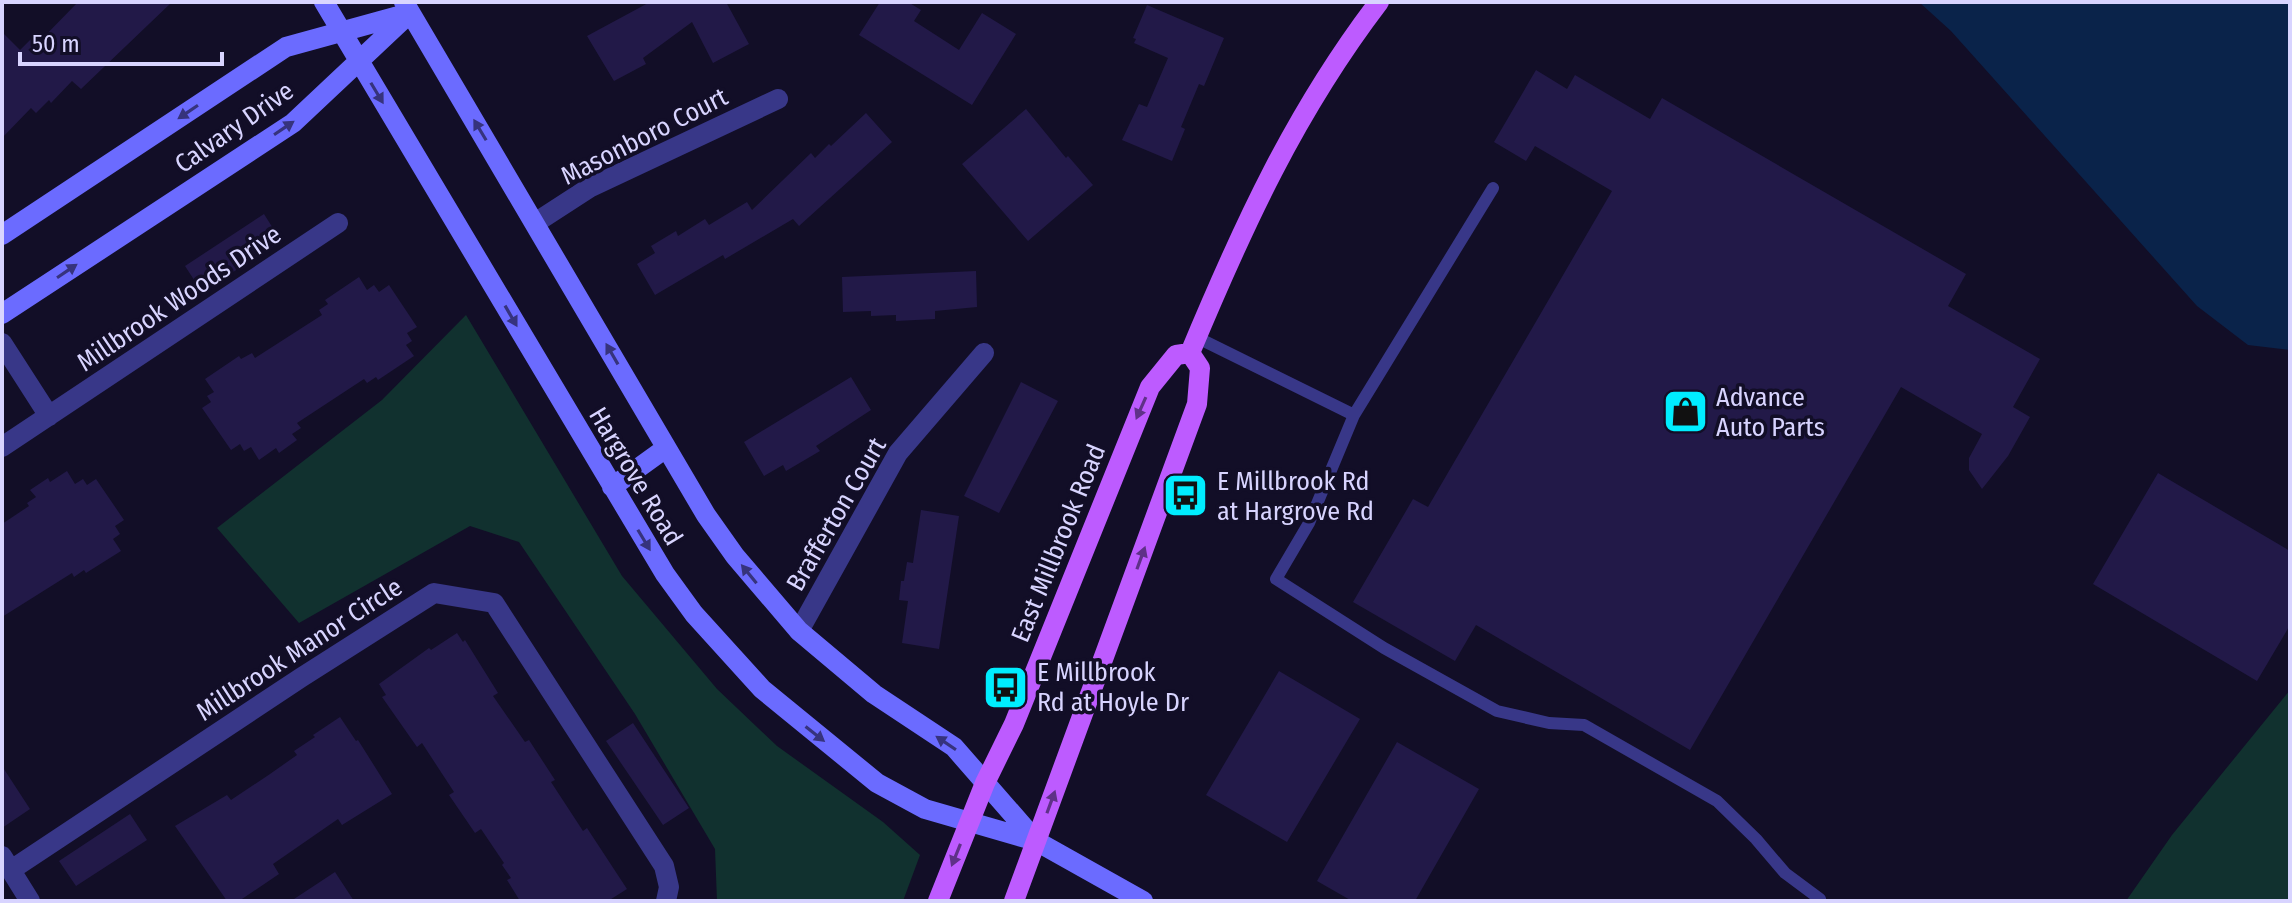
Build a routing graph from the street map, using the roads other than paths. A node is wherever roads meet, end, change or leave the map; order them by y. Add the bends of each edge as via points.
1 (324, 2) edge
2 (1379, 2) edge
3 (407, 7) edge
4 (341, 32) junction
5 (358, 62) junction
6 (778, 99) dead end
7 (1493, 188) dead end
8 (338, 223) dead end
9 (535, 223) junction
10 (2, 235) edge
11 (2, 314) edge
12 (2, 343) edge
13 (1193, 345) junction
14 (984, 353) dead end
15 (1354, 415) junction
16 (49, 416) junction
17 (2, 447) edge
18 (666, 448) junction
19 (612, 487) junction
20 (799, 631) junction
21 (985, 783) junction
22 (969, 822) junction
23 (1036, 841) junction
24 (7, 863) edge
25 (1820, 899) dead end
26 (30, 901) edge
27 (666, 901) edge
28 (938, 901) edge
29 (1014, 901) edge
30 (1143, 901) edge

1 - 4 street, Hargrove Road
2 - 13 main road via 1287,140
3 - 4 street, Calvary Drive
3 - 5 street, Calvary Drive
9 -> 3 street, Hargrove Road
4 - 5 street, Hargrove Road
4 -> 10 street, Calvary Drive via 286,47
11 -> 5 street, Calvary Drive via 293,123
5 -> 19 street, Hargrove Road
6 - 9 street, Masonboro Court via 589,188
7 - 15 lane
8 - 16 street, Millbrook Woods Drive
18 -> 9 street, Hargrove Road
12 - 16 street
13 - 15 lane
13 -> 21 main road, East Millbrook Road via 1176,355 1150,387 1014,724
23 -> 13 main road via 1197,404 1200,368
14 - 20 street, Brafferton Court via 898,453
15 - 25 lane via 1309,523 1276,579 1497,711 1584,725 1717,801 1785,873
16 - 17 street, Millbrook Woods Drive
18 - 19 street
20 -> 18 street, Hargrove Road via 735,556
19 -> 22 street, Hargrove Road via 694,614 762,689 877,783 925,809
21 -> 20 street, Hargrove Road via 954,747 874,694
21 - 22 main road, East Millbrook Road
21 - 23 street, Hargrove Road
22 - 23 street, Hargrove Road
22 -> 28 main road, East Millbrook Road
23 - 29 main road
23 - 30 street, Hargrove Road
24 - 26 street
24 - 27 street, Millbrook Manor Circle via 434,593 494,603 664,866

